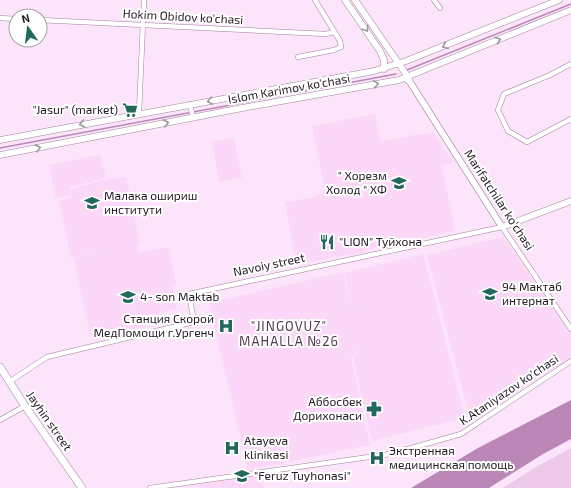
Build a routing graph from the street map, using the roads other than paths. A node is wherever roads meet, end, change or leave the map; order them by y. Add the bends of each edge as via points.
1 (144, 0) edge
2 (314, 0) edge
3 (346, 0) edge
4 (355, 0) edge
5 (434, 0) edge
6 (559, 0) edge
7 (440, 8) dead end
8 (571, 10) edge
9 (48, 20) edge
10 (142, 25) junction
11 (334, 32) junction
12 (298, 57) dead end
13 (399, 64) junction
14 (571, 64) edge
15 (384, 69) junction
16 (408, 79) junction
17 (190, 104) junction
18 (139, 114) junction
19 (193, 118) junction
20 (571, 119) edge
21 (0, 140) edge
22 (0, 155) edge
23 (571, 201) edge
24 (502, 227) junction
25 (571, 329) edge
26 (571, 361) edge
27 (0, 366) edge
28 (9, 382) junction
29 (25, 406) junction
30 (0, 420) edge
31 (82, 488) edge
32 (150, 488) edge

1 - 10 street
2 - 11 street
3 -> 15 main road via 380,51
4 - 13 main road, Marifatchilar ko'chasi
5 - 7 street
6 -> 13 main road, Islom Karimov ko'chasi
16 -> 8 main road, Islom Karimov ko'chasi
9 - 10 street, Hokim Obidov ko'chasi
10 - 11 street, Hokim Obidov ko'chasi via 326,34
10 - 18 street
11 - 12 street via 341,47
13 - 15 main road, Islom Karimov ko'chasi
13 - 16 main road, Marifatchilar ko'chasi
14 - 20 street via 504,94 498,110 508,132 527,142
15 -> 17 main road, Islom Karimov ko'chasi
19 -> 16 main road, Islom Karimov ko'chasi
16 - 24 main road, Marifatchilar ko'chasi
17 - 18 main road, Islom Karimov ko'chasi
17 - 19 street
18 -> 21 main road, Islom Karimov ko'chasi
22 -> 19 main road, Islom Karimov ko'chasi
23 - 24 main road, Navoiy street
24 - 25 street, Marifatchilar ko'chasi
24 - 28 street, Navoiy street via 189,294 194,322 47,357
26 - 32 street, K.Ataniyazov ko'chasi via 461,434 390,454
27 - 28 main road, Jayhin street
28 - 29 main road, Jayhin street
29 - 30 street
29 - 31 main road, Jayhin street

